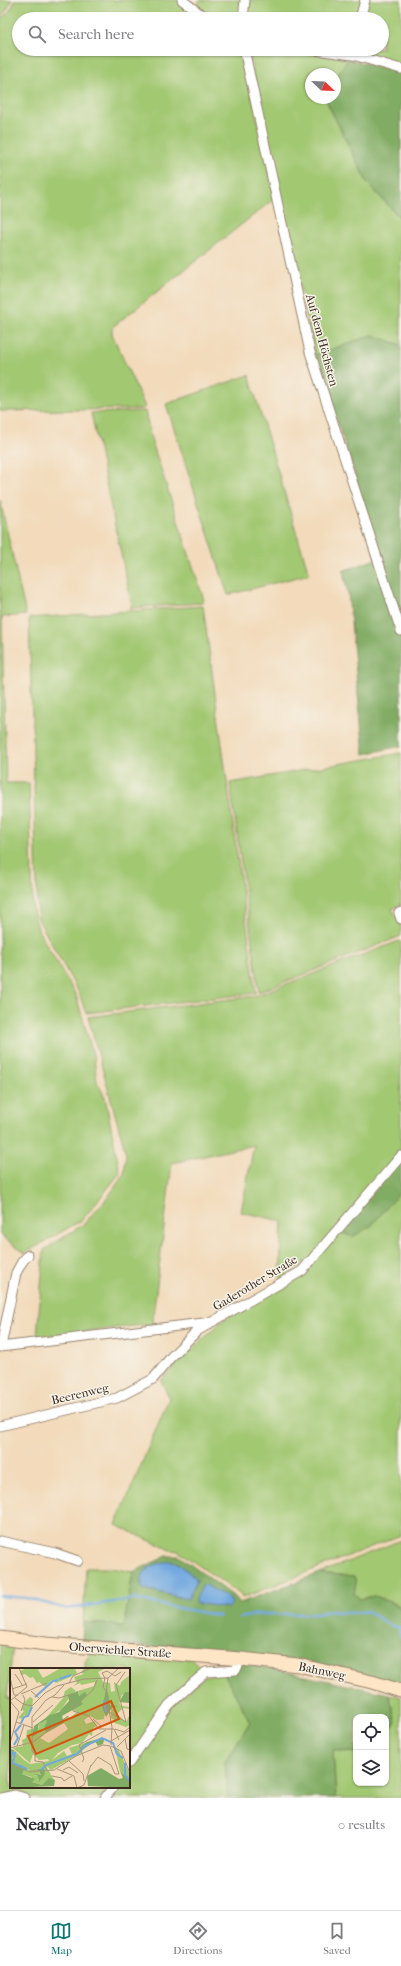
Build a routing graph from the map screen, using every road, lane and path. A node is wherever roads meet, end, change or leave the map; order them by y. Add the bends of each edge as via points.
1 (182, 0) edge
2 (245, 0) edge
3 (364, 0) edge
4 (198, 12) edge
5 (244, 12) edge
6 (361, 12) edge
7 (246, 56) edge
8 (365, 56) edge
9 (401, 69) edge
10 (401, 631) edge
11 (401, 912) edge
12 (401, 919) edge
13 (401, 1156) edge
14 (28, 1255) dead end
15 (212, 1322) junction
16 (1, 1347) edge
17 (0, 1426) edge
18 (0, 1541) edge
19 (78, 1561) dead end
20 (0, 1638) edge
21 (241, 1659) junction
22 (401, 1692) edge
23 (130, 1762) edge
24 (112, 1788) edge
25 (1, 1798) edge
26 (25, 1798) edge
27 (105, 1798) edge

1 - 4 street
2 - 5 street
3 - 6 street
7 - 10 street, Auf dem Höchsten via 310,352
8 - 9 street
11 - 12 street
13 - 15 street, Gaderother Straße via 302,1271
14 - 16 street via 16,1273
15 - 16 street, Gaderother Straße
15 - 17 street, Beerenweg via 197,1331 153,1378 116,1398
18 - 19 street via 55,1553
20 - 21 main road, Oberwiehler Straße
21 - 22 main road, Bahnweg via 298,1665 372,1682
21 - 23 street via 236,1670 206,1672 169,1705
24 - 27 street
25 - 26 street via 15,1795

